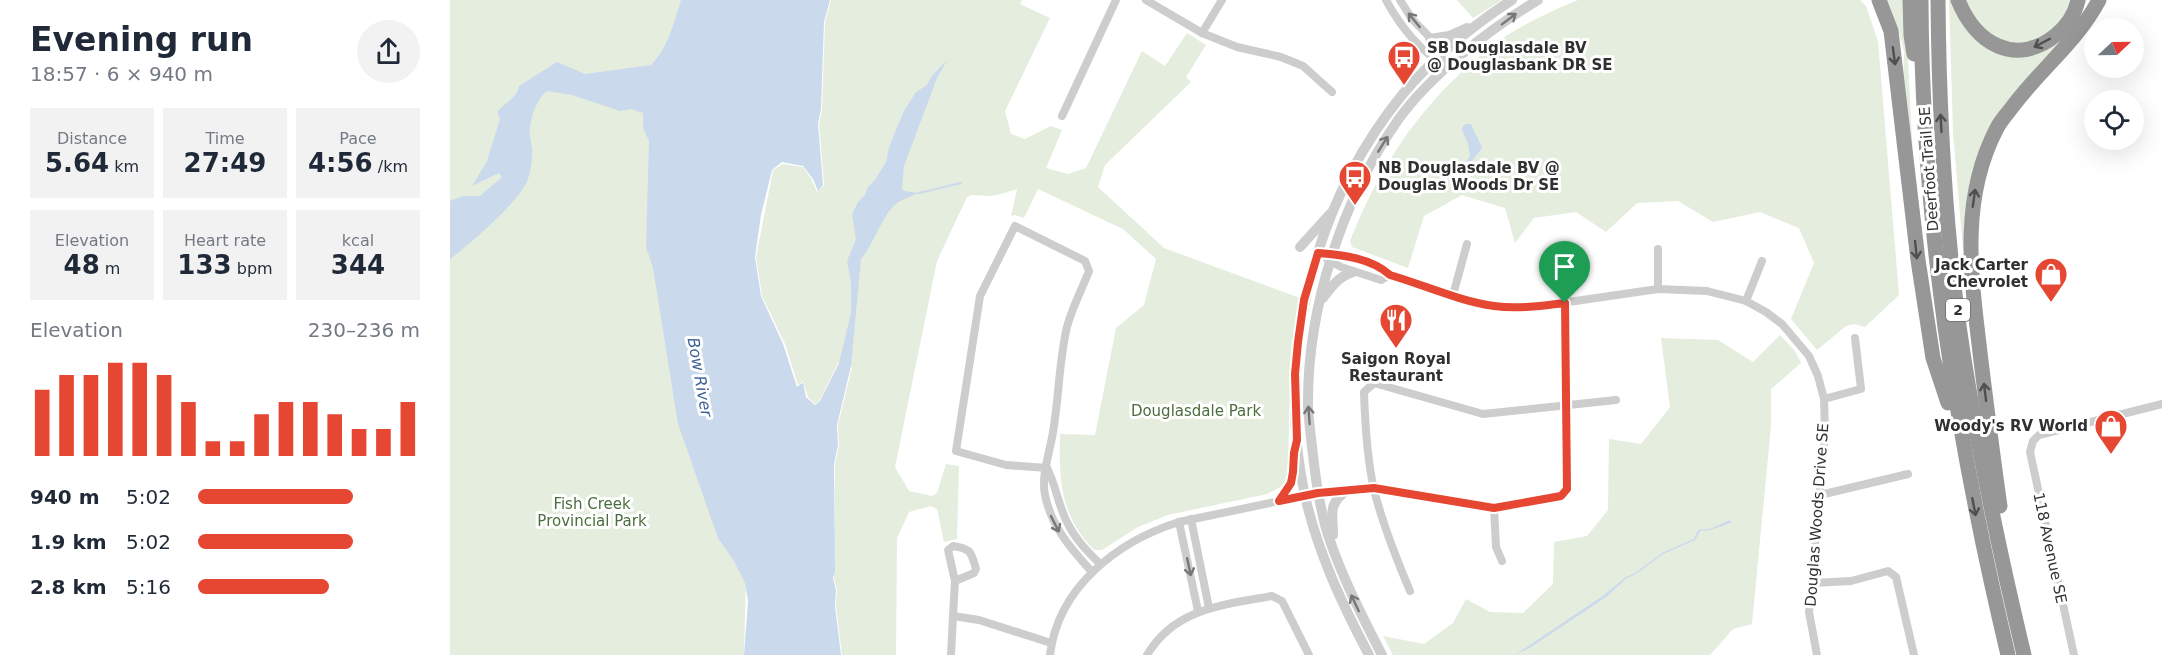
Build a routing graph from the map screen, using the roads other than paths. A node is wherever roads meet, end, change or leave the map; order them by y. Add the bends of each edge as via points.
1 (1116, 0) edge
2 (1146, 0) edge
3 (1222, 0) edge
4 (1386, 0) edge
5 (1400, 0) edge
6 (1512, 0) edge
7 (1538, 0) edge
8 (1879, 0) edge
9 (1910, 0) edge
10 (1921, 0) edge
11 (1938, 0) edge
12 (1958, 0) edge
13 (2078, 0) edge
14 (2090, 0) edge
15 (2099, 0) edge
16 (1476, 24) junction
17 (2081, 27) junction
18 (1202, 33) junction
19 (1431, 39) junction
20 (1439, 56) junction
21 (1448, 67) junction
22 (1332, 92) dead end
23 (1924, 110) junction
24 (1062, 116) dead end
25 (1335, 210) junction
26 (1467, 244) dead end
27 (1300, 247) dead end
28 (1658, 249) dead end
29 (1318, 253) junction
30 (1331, 257) junction
31 (1562, 260) dead end
32 (1762, 261) dead end
33 (1353, 272) junction
34 (1390, 275) junction
35 (1658, 289) junction
36 (1453, 295) junction
37 (1746, 301) junction
38 (1320, 303) junction
39 (1565, 303) junction
40 (1855, 339) dead end
41 (1824, 399) junction
42 (1616, 400) dead end
43 (2162, 404) edge
44 (1566, 405) junction
45 (1297, 440) junction
46 (1963, 449) junction
47 (1047, 468) junction
48 (1908, 474) dead end
49 (1374, 488) junction
50 (1347, 490) junction
51 (1318, 493) junction
52 (1305, 495) junction
53 (1820, 495) junction
54 (1279, 501) junction
55 (1494, 508) junction
56 (1191, 519) junction
57 (1179, 522) junction
58 (1333, 548) junction
59 (1502, 561) dead end
60 (1100, 564) junction
61 (1092, 572) junction
62 (955, 581) dead end
63 (1812, 583) junction
64 (1410, 591) dead end
65 (1209, 608) junction
66 (1198, 611) junction
67 (953, 616) junction
68 (2014, 616) junction
69 (1051, 643) junction
70 (951, 655) edge
71 (1050, 655) edge
72 (1147, 655) edge
73 (1309, 655) edge
74 (1370, 655) edge
75 (1382, 655) edge
76 (1817, 655) edge
77 (1914, 655) edge
78 (2008, 655) edge
79 (2024, 655) edge
80 (2074, 655) edge

1 - 24 street
2 - 18 street
3 - 18 street
4 - 20 street via 1401,24
19 -> 5 street
6 - 16 street
21 -> 7 street
8 -> 46 highway via 1891,31 1933,358
9 - 23 highway via 1911,34
10 - 23 highway, Deerfoot Trail SE / 2
68 -> 11 highway, Deerfoot Trail SE / 2 via 1963,351 1945,187
13 -> 12 highway via 2071,18 2047,42 2014,50 1999,47 1974,30
14 - 17 highway
15 - 17 highway
16 - 19 street
16 - 20 street
68 -> 17 highway via 1973,291 1970,242 1974,193 1998,127
18 - 22 street via 1303,66
19 - 20 street
20 - 21 street
20 - 25 street via 1379,126
30 -> 21 street via 1372,161 1399,119
23 - 46 highway, Deerfoot Trail SE / 2 via 1935,256
25 - 27 street
25 - 29 street
26 - 36 street
28 - 35 street
29 - 30 street, Douglas Woods Drive SE
29 - 45 street via 1304,300 1298,342
30 - 33 street, Douglas Woods Drive SE
30 - 34 street, Douglas Woods Drive SE via 1345,255 1382,268
30 - 38 street
31 - 39 street
32 - 37 street
33 - 34 street, Douglas Woods Drive SE via 1381,280
33 - 38 street via 1332,285
34 - 36 street, Douglas Woods Drive SE
35 - 37 street, Douglas Woods Drive SE via 1707,291
35 - 39 street, Douglas Woods Drive SE
36 - 39 street, Douglas Woods Drive SE via 1496,306
37 - 41 street, Douglas Woods Drive SE via 1782,324 1800,343 1818,376
51 -> 38 street via 1308,406 1310,361
39 - 44 street
40 - 41 street via 1861,389
41 - 53 street, Douglas Woods Drive SE
42 - 44 street
43 - 80 street, 118 Avenue SE via 2048,432 2033,441 2030,452
44 - 49 street via 1483,414 1374,383 1364,392
44 - 55 street via 1567,489 1561,496
45 - 52 street
45 - 54 street via 1291,483
46 -> 78 highway, Deerfoot Trail SE / 2
47 - 47 street via 1068,326 1089,271 1085,261 1015,226 980,296 956,451 1006,465
47 - 60 street via 1067,523 1076,539
47 -> 61 street via 1043,483 1049,511 1067,545
48 - 53 street
49 - 50 street
49 - 55 street
49 - 64 street via 1391,546
50 - 51 street
50 - 58 street via 1333,505
51 - 52 street
51 - 58 street
52 - 54 street
52 - 74 street via 1329,572
53 - 63 street, Douglas Woods Drive SE
54 - 56 street
55 - 59 street via 1496,546
56 - 57 street
56 - 65 street
57 - 60 street via 1140,537
57 -> 66 street
75 -> 58 street
60 - 61 street
61 - 69 street via 1063,613
62 - 67 street
63 - 76 street, Douglas Woods Drive SE via 1809,612
63 - 77 street via 1851,581 1888,572 1896,577
65 - 66 street
65 - 73 street via 1272,596 1282,601
66 - 72 street via 1161,634
67 - 69 street via 987,622
67 - 70 street
68 - 79 highway, Deerfoot Trail SE / 2
69 - 71 street

